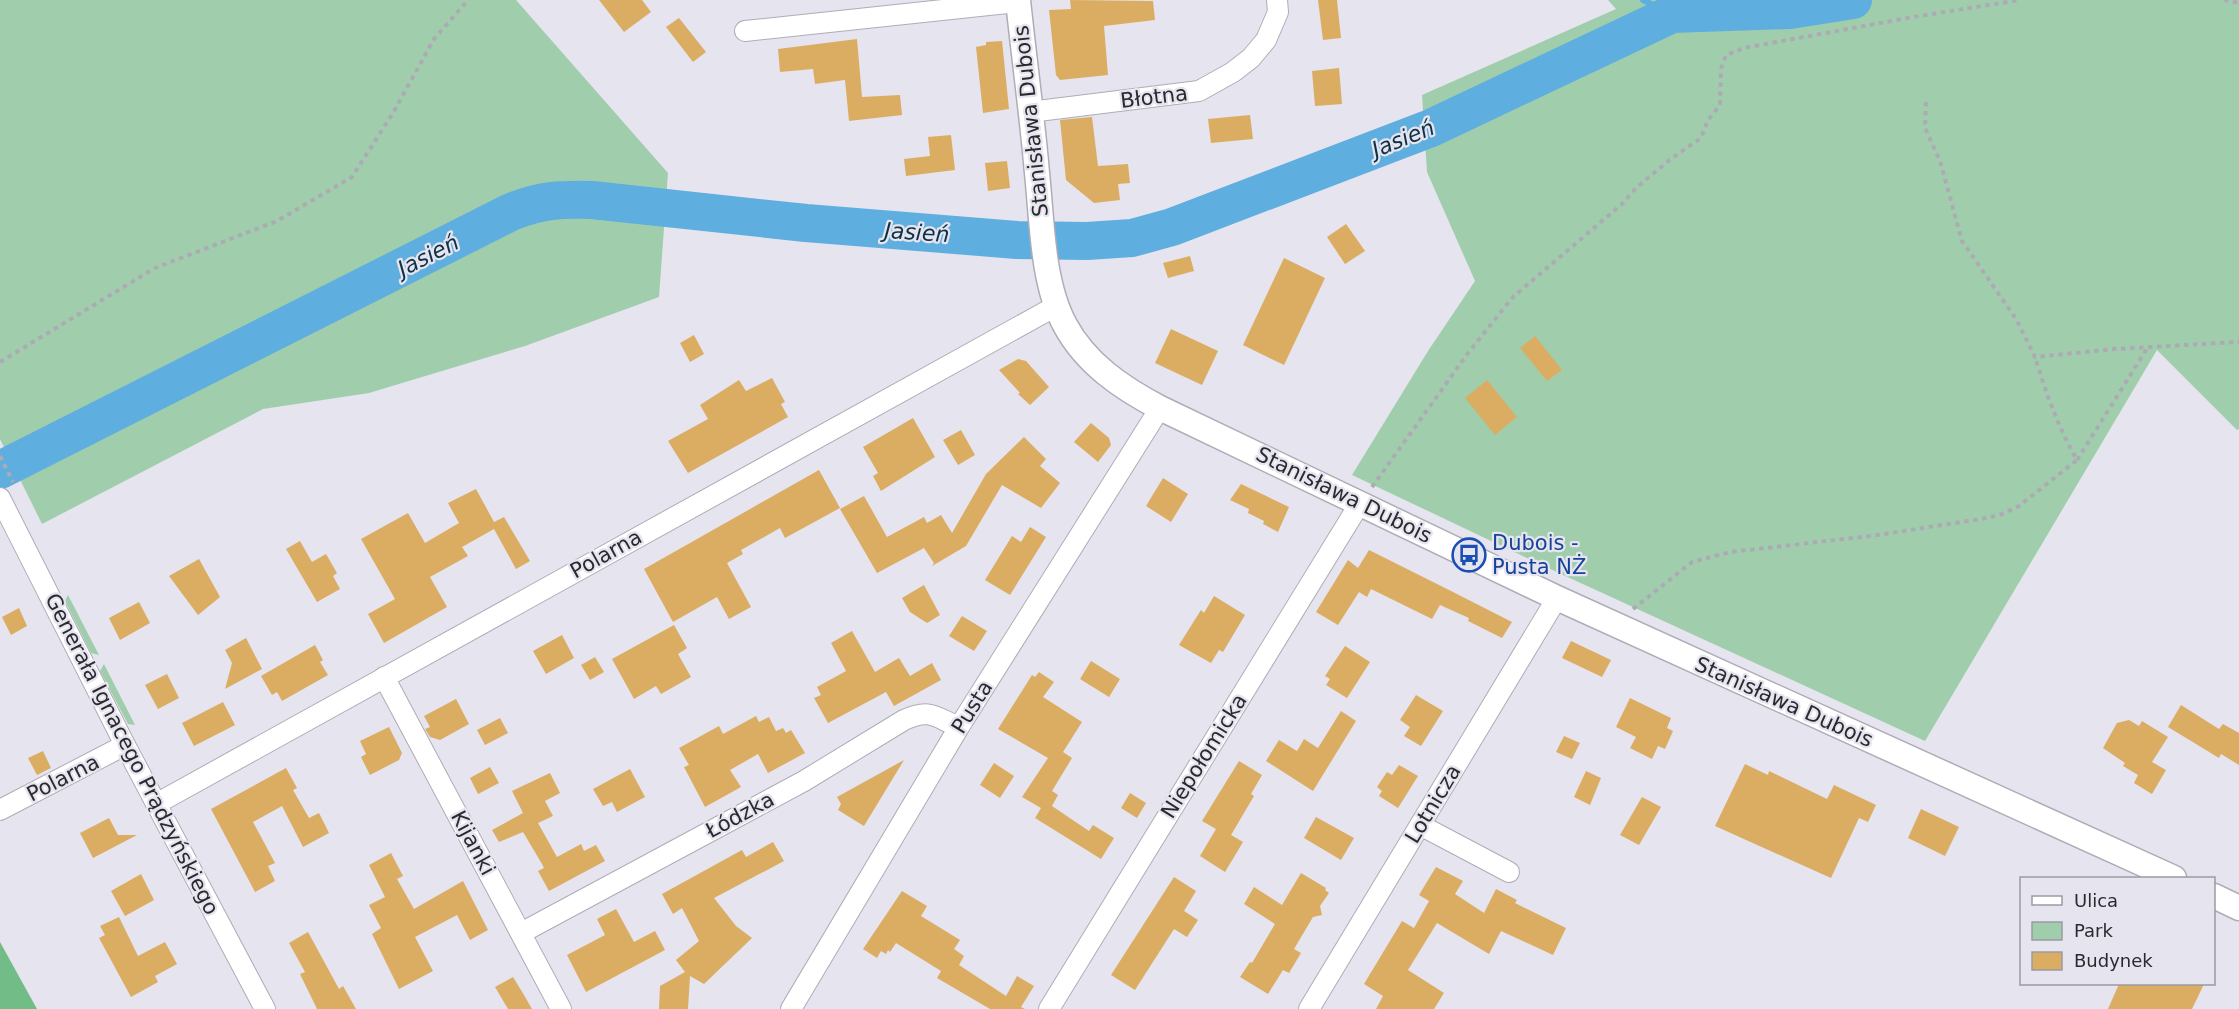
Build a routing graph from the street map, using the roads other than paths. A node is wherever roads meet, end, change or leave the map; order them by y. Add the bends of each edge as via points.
1 (1018, 1) edge
2 (1277, 6) edge
3 (744, 31) dead end
4 (1030, 112) junction
5 (1056, 306) junction
6 (1160, 408) junction
7 (0, 498) edge
8 (1360, 503) junction
9 (1557, 598) junction
10 (384, 677) junction
11 (959, 727) junction
12 (125, 745) junction
13 (156, 804) junction
14 (0, 810) edge
15 (1420, 825) junction
16 (1509, 872) dead end
17 (2170, 877) edge
18 (2215, 896) edge
19 (2239, 908) edge
20 (521, 933) junction
21 (266, 1009) edge
22 (561, 1009) edge
23 (791, 1009) edge
24 (1049, 1009) edge
25 (1309, 1009) edge

1 - 3 street
1 - 4 street, Stanisława Dubois
2 - 4 street, Błotna via 1266,40 1251,58 1199,92
4 - 5 street, Stanisława Dubois via 1047,262
5 - 6 street, Stanisława Dubois via 1064,325 1087,357 1119,384
5 - 10 street, Polarna
6 - 8 street, Stanisława Dubois
6 - 11 street, Pusta
7 - 12 street, Generała Ignacego Prądzyńskiego
8 - 9 street, Stanisława Dubois
8 - 24 street, Niepołomicka
9 - 15 street, Lotnicza
9 - 17 street, Stanisława Dubois
10 - 13 street, Polarna
10 - 20 street, Kijanki
11 - 20 street, Łódzka via 926,713 904,720 804,781
11 - 23 street, Pusta
12 - 13 street, Generała Ignacego Prądzyńskiego
12 - 14 street, Polarna
13 - 21 street, Generała Ignacego Prądzyńskiego
15 - 16 street
15 - 25 street, Lotnicza
18 - 19 street
20 - 22 street, Kijanki

